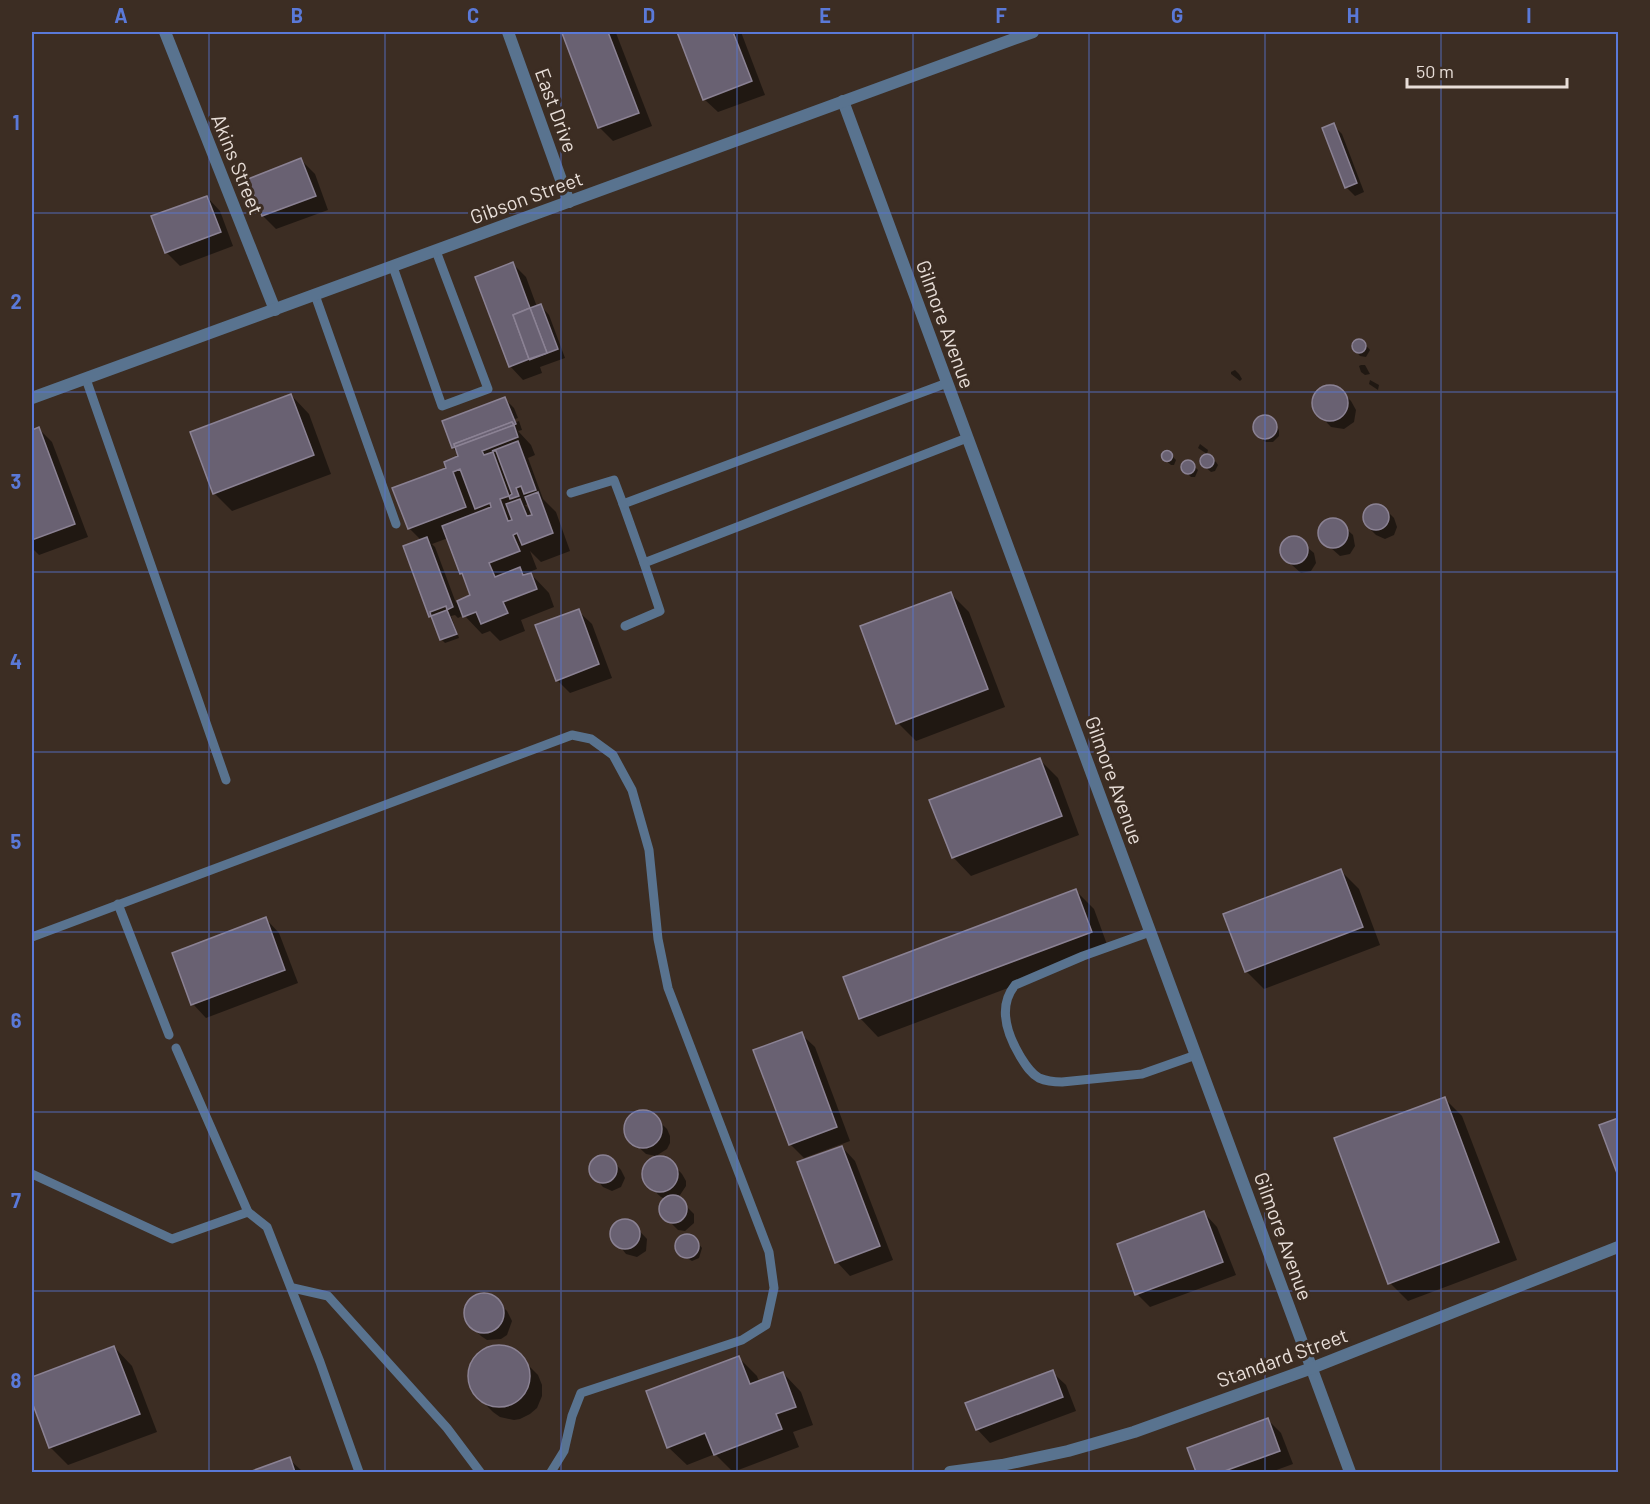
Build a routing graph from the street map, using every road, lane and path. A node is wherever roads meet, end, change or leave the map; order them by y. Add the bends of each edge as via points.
1 (165, 32) edge
2 (508, 32) edge
3 (1033, 32) edge
4 (843, 101) junction
5 (569, 202) junction
6 (436, 251) junction
7 (393, 267) junction
8 (315, 295) junction
9 (275, 310) junction
10 (86, 379) junction
11 (947, 383) junction
12 (32, 398) edge
13 (968, 438) junction
14 (571, 493) dead end
15 (623, 504) junction
16 (396, 524) dead end
17 (644, 563) junction
18 (625, 626) dead end
19 (226, 780) dead end
20 (118, 904) junction
21 (1150, 932) junction
22 (32, 937) edge
23 (170, 1035) dead end
24 (176, 1048) dead end
25 (1196, 1055) junction
26 (32, 1174) edge
27 (248, 1212) junction
28 (1618, 1247) edge
29 (293, 1288) junction
30 (1312, 1368) junction
31 (359, 1473) edge
32 (480, 1473) edge
33 (551, 1473) edge
34 (950, 1473) edge
35 (1350, 1473) edge

1 - 9 street, Akins Street
2 - 5 street, East Drive
3 - 4 street, Gibson Street
4 - 5 street, Gibson Street
4 - 11 street, Gilmore Avenue
5 - 6 street, Gibson Street
6 - 7 street, Gibson Street
6 - 7 lane via 488,389 442,406
7 - 8 street, Gibson Street
8 - 9 street, Gibson Street
8 - 16 lane
9 - 10 street, Gibson Street
10 - 12 street, Gibson Street
10 - 19 lane
11 - 13 street, Gilmore Avenue
11 - 15 lane
13 - 17 lane
13 - 21 street, Gilmore Avenue
14 - 15 lane via 614,480
15 - 17 lane
17 - 18 lane via 660,611
20 - 22 lane
20 - 23 lane
20 - 33 lane via 572,735 591,739 613,755 632,790 649,850 658,939 668,988 769,1252 774,1288 766,1325 742,1340 581,1392 564,1451
21 - 25 street, Gilmore Avenue
21 - 25 lane via 1015,985 1007,994 1005,1006 1012,1043 1027,1067 1049,1082 1142,1074
24 - 27 lane
25 - 30 street, Gilmore Avenue
26 - 27 lane via 172,1239
27 - 29 lane via 267,1227
28 - 30 street, Standard Street
29 - 31 lane
29 - 32 lane via 328,1296 447,1428
30 - 34 street, Standard Street via 1134,1432 1068,1451
30 - 35 street, Gilmore Avenue

